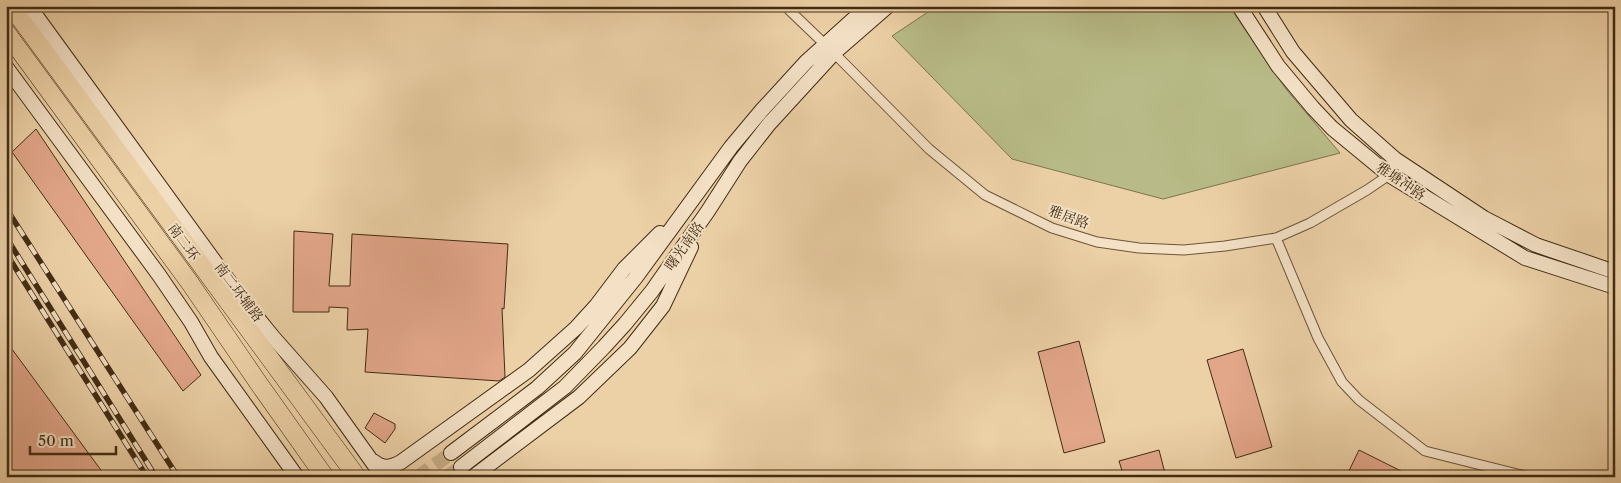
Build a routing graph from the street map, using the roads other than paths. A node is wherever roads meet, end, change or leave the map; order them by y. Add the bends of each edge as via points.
1 (11, 6) edge
2 (29, 6) edge
3 (785, 6) edge
4 (868, 6) edge
5 (888, 6) edge
6 (1239, 6) edge
7 (1264, 6) edge
8 (6, 32) edge
9 (829, 48) junction
10 (6, 67) edge
11 (1395, 159) junction
12 (1389, 175) junction
13 (694, 199) junction
14 (708, 211) junction
15 (1276, 238) junction
16 (1615, 272) edge
17 (1615, 287) edge
18 (451, 453) tunnel mouth
19 (371, 460) junction
20 (461, 467) tunnel mouth
21 (297, 477) edge
22 (325, 477) edge
23 (357, 477) edge
24 (383, 477) edge
25 (473, 477) tunnel mouth
26 (1528, 477) edge

1 - 23 highway, 南二环
2 - 19 main road, 南二环辅路 via 239,295 326,397
3 - 9 street, 雅居路
4 - 9 main road, 曙光南路
5 - 9 main road, 曙光南路
6 - 12 main road, 雅塘冲路 via 1278,66 1313,108
7 - 11 main road, 雅塘冲路 via 1292,52 1351,120
8 - 22 highway, 南二环 via 190,283
9 - 13 main road, 曙光南路 via 762,110
9 - 14 main road, 曙光南路 via 746,154
9 - 15 street, 雅居路 via 959,175 985,195 1052,228 1097,242 1139,248 1184,250
10 - 21 main road via 159,275 211,357
11 - 12 street
11 - 16 main road, 雅塘冲路 via 1484,218 1536,245
12 - 15 street, 雅居路 via 1310,223
12 - 17 main road, 雅塘冲路 via 1525,258
13 - 18 main road, 曙光南路 via 575,353 537,388
13 - 19 main road via 624,269 576,328 529,370 401,462 384,467
14 - 20 main road, 曙光南路 via 626,324 604,347 565,387
14 - 25 main road via 663,306 630,348 579,397
15 - 26 street via 1318,338 1342,382 1359,400 1425,451
19 - 24 main road, 南二环辅路

